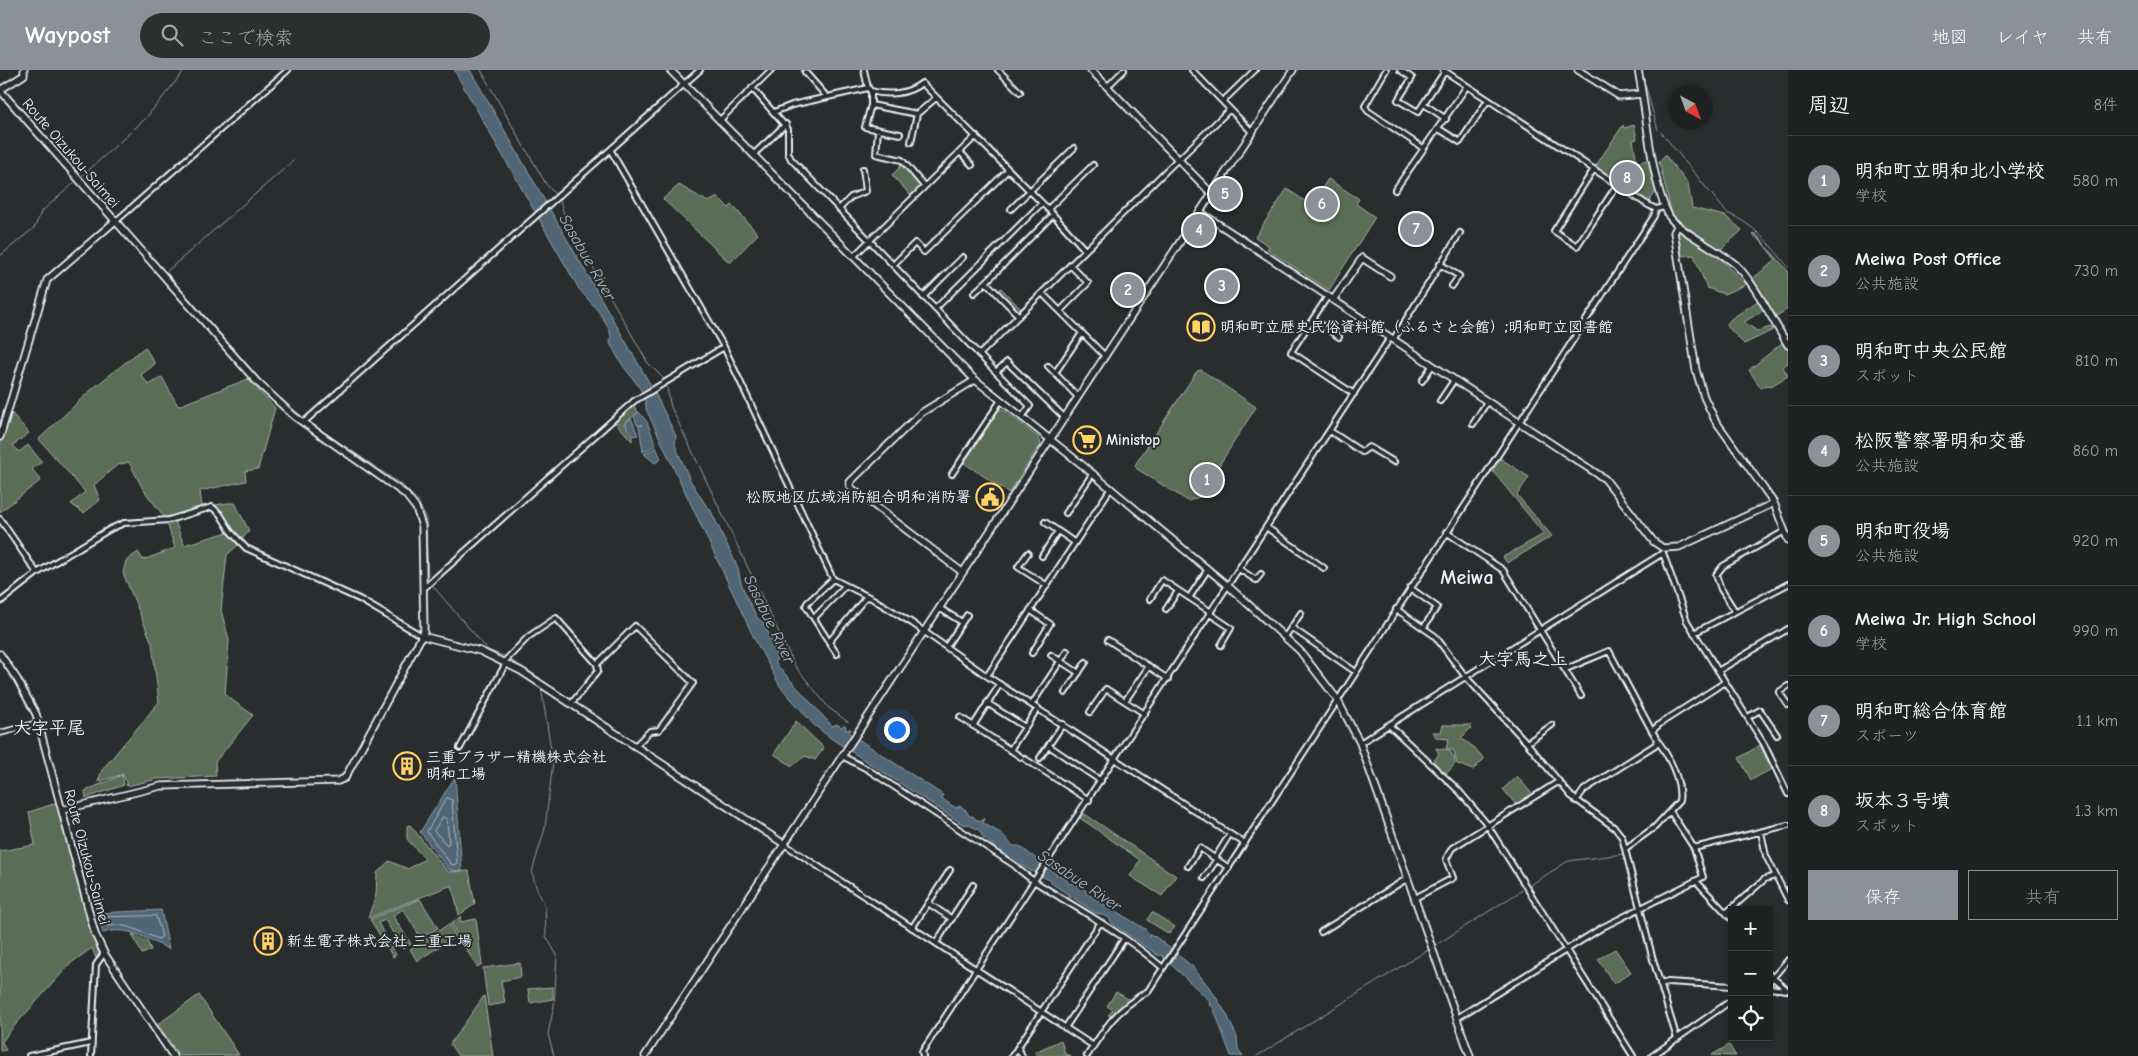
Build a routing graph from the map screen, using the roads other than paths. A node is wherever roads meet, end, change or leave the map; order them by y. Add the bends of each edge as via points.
1 (24, 70) edge
2 (288, 70) edge
3 (670, 70) edge
4 (700, 70) edge
5 (771, 70) edge
6 (864, 70) edge
7 (998, 70) edge
8 (1006, 70) edge
9 (1091, 70) edge
10 (1124, 70) edge
11 (1193, 70) edge
12 (1255, 70) edge
13 (1293, 70) edge
14 (1386, 70) edge
15 (1400, 70) edge
16 (1578, 70) edge
17 (1638, 70) edge
18 (1444, 71) edge
19 (805, 72) dead end
20 (1002, 74) junction
21 (685, 85) junction
22 (1467, 86) junction
23 (1107, 87) junction
24 (752, 88) junction
25 (0, 90) edge
26 (870, 90) junction
27 (1020, 92) dead end
28 (1642, 94) junction
29 (827, 97) junction
30 (936, 98) junction
31 (1488, 100) junction
32 (1222, 101) junction
33 (1424, 104) junction
34 (871, 105) junction
35 (1230, 109) junction
36 (774, 112) junction
37 (917, 114) junction
38 (1446, 118) junction
39 (720, 120) junction
40 (786, 124) junction
41 (1439, 129) junction
42 (878, 130) junction
43 (1252, 132) junction
44 (900, 134) dead end
45 (976, 136) junction
46 (911, 142) dead end
47 (1074, 148) dead end
48 (1423, 148) junction
49 (611, 151) junction
50 (960, 152) junction
51 (753, 155) junction
52 (1179, 159) junction
53 (972, 165) dead end
54 (1093, 166) dead end
55 (863, 169) dead end
56 (1594, 169) junction
57 (1008, 170) junction
58 (1618, 185) junction
59 (924, 186) junction
60 (1395, 190) dead end
61 (1030, 192) junction
62 (1212, 194) junction
63 (1042, 204) junction
64 (1665, 206) junction
65 (839, 209) junction
66 (1012, 209) dead end
67 (1048, 209) junction
68 (1656, 209) junction
69 (1200, 212) junction
70 (1052, 216) junction
71 (114, 222) junction
72 (1678, 226) junction
73 (1460, 233) dead end
74 (870, 241) junction
75 (1086, 250) junction
76 (853, 257) junction
77 (963, 257) dead end
78 (1440, 264) junction
79 (893, 265) junction
80 (1070, 265) junction
81 (1390, 276) dead end
82 (986, 282) junction
83 (1452, 286) dead end
84 (974, 293) dead end
85 (1042, 293) junction
86 (923, 297) junction
87 (1331, 298) junction
88 (935, 309) junction
89 (1060, 311) junction
90 (1019, 316) junction
91 (1313, 320) junction
92 (1082, 333) junction
93 (1339, 337) dead end
94 (1392, 339) junction
95 (1788, 345) edge
96 (724, 347) junction
97 (979, 355) junction
98 (1105, 356) junction
99 (1048, 366) dead end
100 (1432, 366) junction
101 (996, 372) junction
102 (1055, 374) junction
103 (976, 380) junction
104 (1454, 380) junction
105 (1422, 381) dead end
106 (1354, 394) junction
107 (1078, 396) junction
108 (1001, 400) junction
109 (1440, 401) dead end
110 (1487, 402) junction
111 (1022, 416) junction
112 (1064, 417) junction
113 (305, 421) junction
114 (1518, 423) junction
115 (1473, 424) dead end
116 (1330, 431) junction
117 (0, 437) edge
118 (1050, 439) junction
119 (1394, 462) dead end
120 (1093, 473) junction
121 (952, 474) dead end
122 (1111, 488) junction
123 (1774, 503) junction
124 (1066, 513) dead end
125 (0, 519) edge
126 (1045, 522) dead end
127 (1266, 527) junction
128 (1058, 531) junction
129 (1446, 532) junction
130 (1785, 532) junction
131 (1788, 540) edge
132 (1074, 542) junction
133 (1663, 551) junction
134 (1028, 553) dead end
135 (1042, 556) dead end
136 (1324, 568) dead end
137 (1208, 569) junction
138 (1239, 569) junction
139 (962, 572) junction
140 (37, 573) junction
141 (1261, 574) dead end
142 (834, 579) junction
143 (1788, 584) edge
144 (428, 585) junction
145 (1046, 585) junction
146 (845, 586) junction
147 (1228, 586) junction
148 (1410, 588) junction
149 (1178, 591) junction
150 (1191, 595) dead end
151 (868, 596) junction
152 (1150, 598) dead end
153 (0, 602) edge
154 (939, 608) junction
155 (1166, 609) dead end
156 (1396, 609) junction
157 (1030, 610) junction
158 (1735, 611) junction
159 (1210, 613) junction
160 (967, 614) dead end
161 (1302, 614) dead end
162 (815, 617) junction
163 (962, 622) junction
164 (1424, 627) junction
165 (1292, 628) junction
166 (1788, 629) edge
167 (1540, 630) junction
168 (923, 632) junction
169 (1694, 633) junction
170 (422, 636) junction
171 (1285, 637) junction
172 (1108, 640) dead end
173 (829, 642) junction
174 (1221, 646) dead end
175 (946, 647) junction
176 (1067, 651) dead end
177 (1032, 653) dead end
178 (0, 654) edge
179 (837, 654) dead end
180 (1051, 655) dead end
181 (506, 660) junction
182 (1060, 661) junction
183 (1086, 662) dead end
184 (598, 664) junction
185 (1149, 666) junction
186 (1566, 669) junction
187 (1353, 670) dead end
188 (1718, 671) junction
189 (1079, 673) junction
190 (987, 676) junction
191 (1465, 676) junction
192 (1168, 679) junction
193 (1726, 682) junction
194 (1000, 684) junction
195 (1788, 686) edge
196 (1065, 693) dead end
197 (1581, 696) dead end
198 (1337, 698) junction
199 (1125, 701) junction
200 (987, 703) junction
201 (571, 704) junction
202 (1032, 704) junction
203 (1788, 705) edge
204 (1038, 708) junction
205 (1090, 712) dead end
206 (1144, 714) junction
207 (960, 717) dead end
208 (1748, 717) junction
209 (38, 724) junction
210 (1063, 724) junction
211 (1389, 725) junction
212 (1552, 725) dead end
213 (973, 726) junction
214 (1025, 727) junction
215 (1652, 731) junction
216 (0, 733) edge
217 (1777, 735) dead end
218 (1658, 741) junction
219 (1360, 743) junction
220 (1527, 743) junction
221 (635, 746) junction
222 (1048, 746) junction
223 (460, 748) dead end
224 (1010, 750) junction
225 (842, 756) junction
226 (1040, 758) dead end
227 (1116, 759) junction
228 (1102, 780) junction
229 (1558, 782) junction
230 (1788, 794) edge
231 (1089, 800) junction
232 (1576, 801) junction
233 (62, 810) junction
234 (1670, 811) junction
235 (1788, 825) edge
236 (1488, 826) junction
237 (1761, 833) junction
238 (1230, 834) junction
239 (1244, 843) junction
240 (784, 844) junction
241 (1695, 847) junction
242 (1626, 848) junction
243 (1216, 859) junction
244 (1188, 866) dead end
245 (1229, 868) junction
246 (950, 870) dead end
247 (1775, 876) junction
248 (1204, 878) dead end
249 (1408, 878) junction
250 (1696, 881) junction
251 (1035, 882) junction
252 (973, 885) dead end
253 (1415, 898) junction
254 (1788, 900) edge
255 (928, 903) junction
256 (1639, 909) junction
257 (1726, 913) joint
258 (952, 919) junction
259 (1100, 924) junction
260 (912, 928) junction
261 (1321, 932) dead end
262 (1124, 939) junction
263 (936, 943) junction
264 (1566, 950) junction
265 (104, 953) junction
266 (1788, 960) edge
267 (1162, 968) junction
268 (976, 970) junction
269 (1773, 977) joint
270 (1660, 984) junction
271 (1728, 986) edge
272 (1773, 989) edge
273 (1788, 991) edge
274 (1728, 1003) edge
275 (1040, 1012) junction
276 (1457, 1018) junction
277 (1065, 1028) junction
278 (1677, 1038) junction
279 (91, 1043) junction
280 (1092, 1045) junction
281 (1018, 1047) junction
282 (29, 1056) edge
283 (91, 1056) edge
284 (173, 1056) edge
285 (646, 1056) edge
286 (923, 1056) edge
287 (1012, 1056) edge
288 (1022, 1056) edge
289 (1087, 1056) edge
290 (1470, 1056) edge
291 (1633, 1056) edge
292 (1652, 1056) edge

1 - 25 street, Route Oizukou-Saimei via 24,75
2 - 71 street
3 - 21 street
4 - 21 street
5 - 24 street
6 - 26 street
7 - 20 street
8 - 20 street
9 - 23 street
10 - 23 street
11 - 32 street
12 - 32 street
13 - 43 street
14 - 48 street via 1365,106
15 - 33 street via 1412,78 1398,100 1418,112
16 - 28 street via 1614,94
17 - 28 street
18 - 22 street
18 - 33 street
19 - 29 street
20 - 27 street
21 - 39 street
21 - 49 street
22 - 31 street
22 - 38 street
23 - 52 street
24 - 36 street
24 - 39 street
25 - 71 street, Route Oizukou-Saimei
26 - 29 street
26 - 30 street via 884,95 914,90 922,83
26 - 34 street
28 - 64 street
29 - 36 street
30 - 37 street
30 - 45 street
31 - 41 street via 1460,142
31 - 56 street
32 - 35 street
33 - 38 street
34 - 37 street
34 - 42 street via 865,127
35 - 43 street
35 - 52 street
36 - 40 street
37 - 46 street
38 - 41 street
39 - 51 street
40 - 51 street
40 - 65 street via 791,159
41 - 48 street
42 - 44 street
42 - 59 street via 876,154 902,160
43 - 62 street
45 - 50 street
45 - 57 street
47 - 61 street
48 - 60 street
49 - 96 street
49 - 113 street
50 - 53 street
50 - 59 street
51 - 76 street
52 - 62 street
52 - 75 street
54 - 67 street
55 - 65 street via 866,191 851,197
56 - 58 street
56 - 58 street via 1554,231 1577,246
57 - 61 street
57 - 79 street via 924,252 915,244
58 - 68 street
59 - 74 street
61 - 63 street
61 - 66 street
62 - 69 street
63 - 67 street
63 - 88 street
64 - 68 street
64 - 72 street
65 - 74 street
67 - 70 street
68 - 114 street
69 - 87 street
69 - 98 street
70 - 75 street
70 - 82 street
71 - 113 street via 257,382 284,409
71 - 117 street, Route Oizukou-Saimei via 46,283
72 - 95 street via 1738,267
72 - 123 street via 1674,232 1696,370 1704,397 1721,428
73 - 78 street
74 - 76 street
74 - 79 street
75 - 80 street
76 - 103 street
77 - 86 street
78 - 83 street via 1459,276
78 - 94 street
79 - 86 street
80 - 85 street
80 - 89 street via 1088,283
81 - 87 street via 1362,258
82 - 84 street
82 - 90 street
85 - 89 street
85 - 90 street
86 - 88 street
87 - 91 street
87 - 94 street
88 - 97 street
89 - 92 street
90 - 97 street
91 - 93 street
91 - 106 street via 1291,352
92 - 98 street
92 - 102 street
94 - 100 street
94 - 106 street
96 - 142 street
96 - 144 street via 635,400
97 - 101 street
98 - 107 street
99 - 102 street
100 - 104 street
100 - 105 street
101 - 111 street via 1030,406
101 - 112 street via 1007,362
102 - 107 street
103 - 108 street
103 - 139 street via 921,413 850,482 850,487
104 - 109 street
104 - 110 street
106 - 116 street
107 - 112 street
108 - 111 street
108 - 121 street
110 - 114 street
110 - 115 street
111 - 118 street
112 - 118 street
113 - 144 street via 385,475 405,494 417,512 422,531
114 - 129 street
114 - 133 street via 1609,483
116 - 119 street via 1362,452 1369,446
116 - 127 street
118 - 120 street
118 - 139 street
120 - 122 street
120 - 124 street
122 - 132 street
122 - 137 street
123 - 130 street
123 - 133 street via 1679,547
125 - 140 street
126 - 128 street
127 - 136 street
127 - 138 street
128 - 132 street
128 - 135 street
129 - 148 street
129 - 167 street via 1503,570
130 - 131 street
130 - 158 street via 1723,566 1716,575
132 - 145 street
133 - 167 street
133 - 169 street
134 - 145 street via 1018,567
137 - 147 street
137 - 150 street
138 - 141 street via 1256,580
138 - 147 street
139 - 154 street
140 - 153 street
140 - 170 street via 124,523 169,520 212,507 246,548 359,598
142 - 146 street
142 - 162 street via 807,603
143 - 158 street
144 - 170 street
145 - 157 street
146 - 151 street
146 - 162 street
147 - 159 street
147 - 171 street
148 - 156 street
148 - 164 street via 1437,607
149 - 152 street via 1162,580
149 - 155 street
149 - 159 street
151 - 168 street
151 - 173 street
154 - 163 street
154 - 168 street
156 - 164 street
156 - 198 street
157 - 177 street via 1050,624
157 - 190 street
158 - 169 street
159 - 174 street via 1231,628
159 - 192 street
160 - 163 street
161 - 165 street
162 - 173 street
163 - 175 street
164 - 191 street via 1435,636
165 - 171 street
165 - 187 street
166 - 188 street
167 - 186 street
167 - 191 street
168 - 175 street
168 - 225 street
169 - 188 street
170 - 181 street
170 - 233 street via 343,780 161,786
171 - 198 street via 1309,661
172 - 185 street
173 - 179 street
175 - 190 street
176 - 182 street
178 - 209 street, Route Oizukou-Saimei via 32,707
180 - 182 street
181 - 184 street via 528,637 556,618
181 - 201 street
181 - 223 street
182 - 189 street
182 - 202 street
183 - 189 street
184 - 201 street via 598,671
184 - 221 street via 635,626 693,683 659,730 650,731
185 - 192 street
185 - 199 street
186 - 197 street
186 - 215 street via 1609,651
188 - 193 street
189 - 196 street
190 - 194 street
191 - 211 street
191 - 220 street
192 - 206 street
193 - 208 street
193 - 215 street
194 - 200 street
194 - 202 street
195 - 203 street via 1779,692
198 - 219 street
198 - 239 street
199 - 205 street via 1106,689
199 - 206 street
200 - 213 street
200 - 214 street
201 - 221 street
202 - 204 street
204 - 210 street
204 - 214 street
206 - 227 street
207 - 213 street
208 - 217 street via 1760,710
208 - 230 street
209 - 216 street
209 - 233 street, Route Oizukou-Saimei
210 - 222 street
210 - 227 street
211 - 219 street
211 - 236 street via 1459,791
212 - 220 street
213 - 224 street
214 - 224 street
215 - 218 street
218 - 232 street via 1584,790
218 - 234 street via 1672,765 1679,790 1679,801
219 - 249 street
220 - 229 street
221 - 240 street
222 - 226 street
222 - 228 street
224 - 231 street
225 - 240 street
225 - 251 street via 867,769
227 - 228 street
227 - 238 street
228 - 231 street
229 - 232 street
229 - 236 street
231 - 251 street
232 - 242 street via 1614,828
233 - 265 street, Route Oizukou-Saimei via 93,929
234 - 241 street
234 - 242 street
235 - 237 street
236 - 253 street via 1452,848 1447,865 1453,878
236 - 264 street
237 - 241 street
237 - 247 street
238 - 239 street
238 - 243 street
239 - 245 street
240 - 260 street
240 - 285 street
241 - 250 street via 1703,877
242 - 256 street
243 - 244 street via 1200,848
243 - 245 street
243 - 248 street
245 - 267 street
246 - 255 street
247 - 254 street
247 - 257 street via 1765,879
249 - 253 street
249 - 261 street
250 - 256 street
250 - 257 street
251 - 259 street
251 - 268 street
252 - 258 street
253 - 276 street
255 - 258 street
255 - 260 street
256 - 264 street
256 - 270 street
258 - 263 street
259 - 262 street
259 - 275 street
260 - 263 street
262 - 267 street
262 - 277 street
263 - 268 street
264 - 276 street
264 - 291 street
265 - 279 street via 96,965
265 - 284 street, Route Oizukou-Saimei
266 - 269 street
267 - 280 street via 1148,991 1127,1003
268 - 275 street
268 - 286 street via 922,1052
269 - 273 street
270 - 271 street
270 - 278 street
272 - 273 street
274 - 278 street
275 - 277 street
275 - 281 street
276 - 290 street
277 - 280 street
278 - 292 street
279 - 282 street
279 - 283 street
280 - 289 street
281 - 287 street
281 - 288 street

